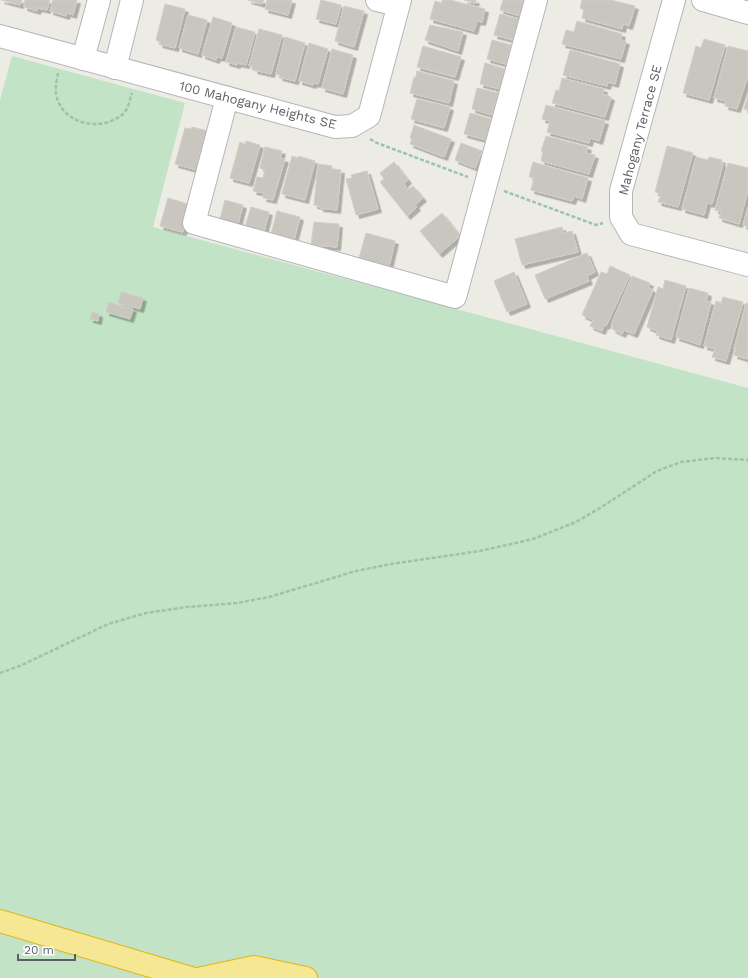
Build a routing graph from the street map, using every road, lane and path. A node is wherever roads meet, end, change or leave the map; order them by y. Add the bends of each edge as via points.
1 (99, 0) edge
2 (132, 0) edge
3 (377, 0) edge
4 (536, 0) edge
5 (674, 0) edge
6 (703, 0) edge
7 (399, 3) edge
8 (748, 13) edge
9 (0, 36) edge
10 (99, 63) junction
11 (59, 68) dead end
12 (134, 89) dead end
13 (227, 98) junction
14 (748, 265) edge
15 (748, 460) edge
16 (0, 673) edge
17 (0, 921) edge
18 (191, 978) edge
19 (202, 978) edge
20 (306, 978) edge

1 - 10 street
2 - 10 street
3 - 7 street
4 - 13 street via 455,297 194,223
5 - 14 street, Mahogany Terrace SE via 622,191 621,217 631,234
6 - 8 street
7 - 13 street, 100 Mahogany Heights SE via 369,116 352,126 335,127
9 - 10 street, 100 Mahogany Heights SE
10 - 13 street, 100 Mahogany Heights SE
11 - 12 path via 56,85 58,101 69,116 85,124 96,125 119,118 126,110
15 - 16 path via 715,458 681,462 657,471 576,522 533,539 480,551 391,564 237,603 146,613 108,624
17 - 18 highway
19 - 20 highway via 254,967

